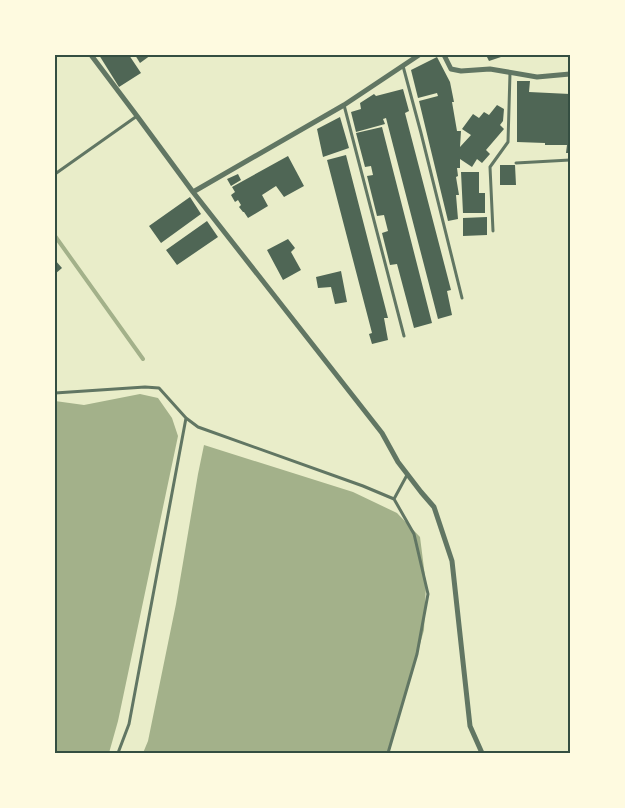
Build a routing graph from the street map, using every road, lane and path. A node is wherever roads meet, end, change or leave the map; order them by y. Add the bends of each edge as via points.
1 (91, 55) edge
2 (419, 55) edge
3 (444, 55) edge
4 (402, 66) junction
5 (510, 72) junction
6 (570, 74) edge
7 (344, 105) junction
8 (137, 116) junction
9 (570, 160) edge
10 (516, 163) dead end
11 (55, 174) edge
12 (193, 192) junction
13 (493, 231) dead end
14 (462, 298) dead end
15 (404, 336) dead end
16 (55, 393) edge
17 (186, 418) junction
18 (408, 474) junction
19 (394, 499) junction
20 (118, 753) edge
21 (388, 753) edge
22 (482, 753) edge

1 - 8 street
2 - 4 street
3 - 5 street via 451,69
4 - 7 street
4 - 14 lane
5 - 6 street via 537,77
5 - 13 lane via 508,142 490,167
7 - 12 street
7 - 15 lane
8 - 11 lane
8 - 12 street
9 - 10 lane
12 - 18 street via 382,433
16 - 17 lane via 159,388
17 - 19 lane via 198,427
17 - 20 lane via 129,724
18 - 19 lane
18 - 22 street via 434,507 452,561 470,726
19 - 21 lane via 414,534 428,594 417,654

